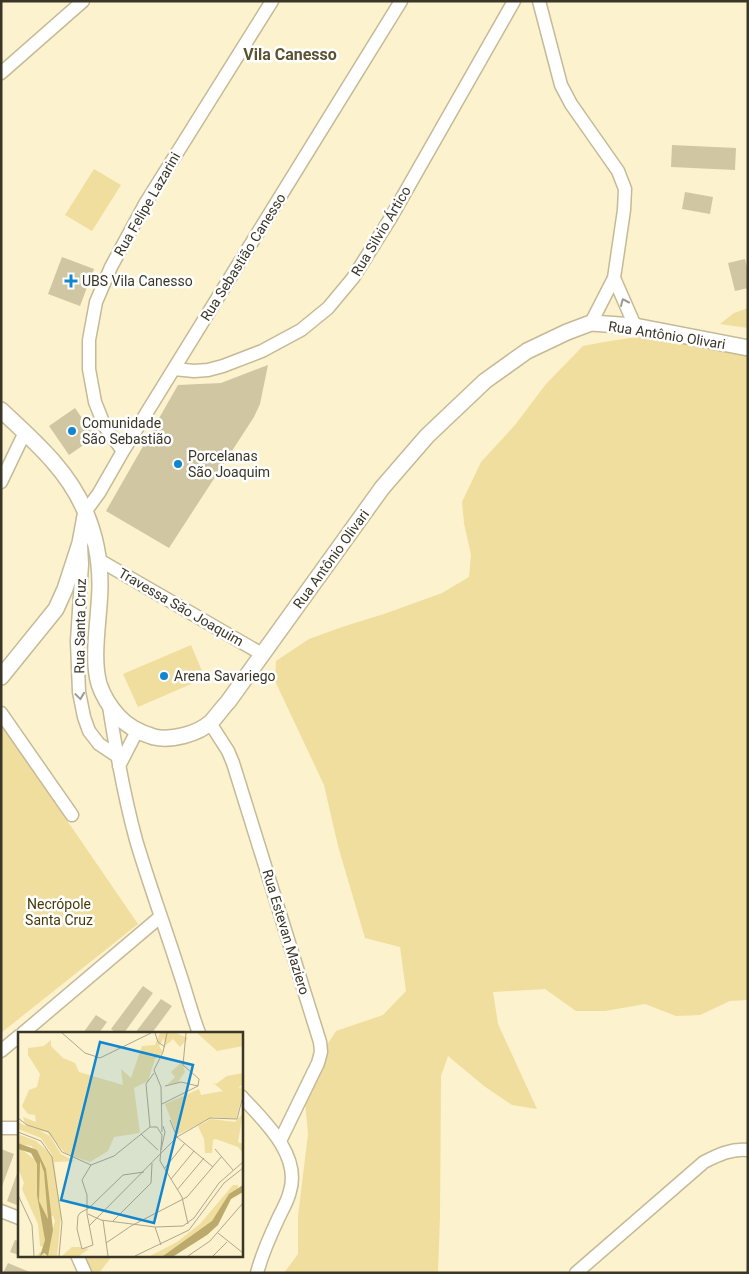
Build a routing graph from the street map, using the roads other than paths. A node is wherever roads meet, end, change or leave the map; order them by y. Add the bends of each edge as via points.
1 (84, 1) edge
2 (272, 1) edge
3 (400, 1) edge
4 (514, 1) edge
5 (539, 1) edge
6 (1, 73) edge
7 (614, 278) junction
8 (591, 323) junction
9 (634, 326) junction
10 (748, 348) edge
11 (174, 370) junction
12 (1, 410) edge
13 (25, 432) junction
14 (123, 451) junction
15 (1, 482) edge
16 (85, 512) junction
17 (80, 543) junction
18 (99, 560) junction
19 (262, 654) junction
20 (1, 676) edge
21 (109, 706) junction
22 (1, 713) edge
23 (210, 723) junction
24 (137, 731) junction
25 (118, 761) junction
26 (72, 815) dead end
27 (160, 918) junction
28 (24, 1032) edge
29 (199, 1032) edge
30 (18, 1037) edge
31 (1, 1051) edge
32 (242, 1097) edge
33 (1, 1128) edge
34 (18, 1128) edge
35 (280, 1141) junction
36 (748, 1150) edge
37 (1, 1211) edge
38 (18, 1218) edge
39 (77, 1256) edge
40 (85, 1273) edge
41 (257, 1273) edge
42 (576, 1273) edge

1 - 6 street
2 - 14 street, Rua Felipe Lazarini via 145,204 96,302 89,340 89,369 95,402 105,427
3 - 11 street, Rua Sebastião Canesso
4 - 11 street, Rua Silvio Ártico via 390,219 353,278 328,308 301,330 262,351 208,370
5 - 7 street via 561,84 571,104 618,171 624,189
7 - 8 street
9 -> 7 street
8 - 9 street, Rua Antônio Olivari
8 - 19 street, Rua Antônio Olivari via 527,351 485,382 427,436 382,488
9 - 10 street, Rua Antônio Olivari
11 - 14 street, Rua Sebastião Canesso
12 - 13 street, Rua Antônio Olivari
13 - 15 street
13 - 16 street, Rua Antônio Olivari via 59,467
14 - 16 street, Rua Sebastião Canesso
16 - 17 street
16 - 18 street, Rua Antônio Olivari
17 - 20 street via 56,609
17 -> 25 street, Rua Santa Cruz via 79,692 90,731
18 - 19 street, Travessa São Joaquim
18 - 21 street, Rua Antônio Olivari via 96,661 99,684
19 - 23 street, Rua Antônio Olivari
21 - 24 street, Rua Antônio Olivari
21 - 25 street
22 - 26 street
23 - 24 street, Rua Antônio Olivari via 178,737 156,737
23 - 35 street, Rua Estevan Maziero via 233,763 320,1042 318,1064
24 - 25 street
25 - 27 street via 134,833
27 - 28 street
27 - 29 street
30 - 31 street
32 - 35 street
33 - 34 street
35 - 41 street via 290,1162 291,1189
36 - 42 street via 723,1152 704,1162
37 - 38 street
39 - 40 street

